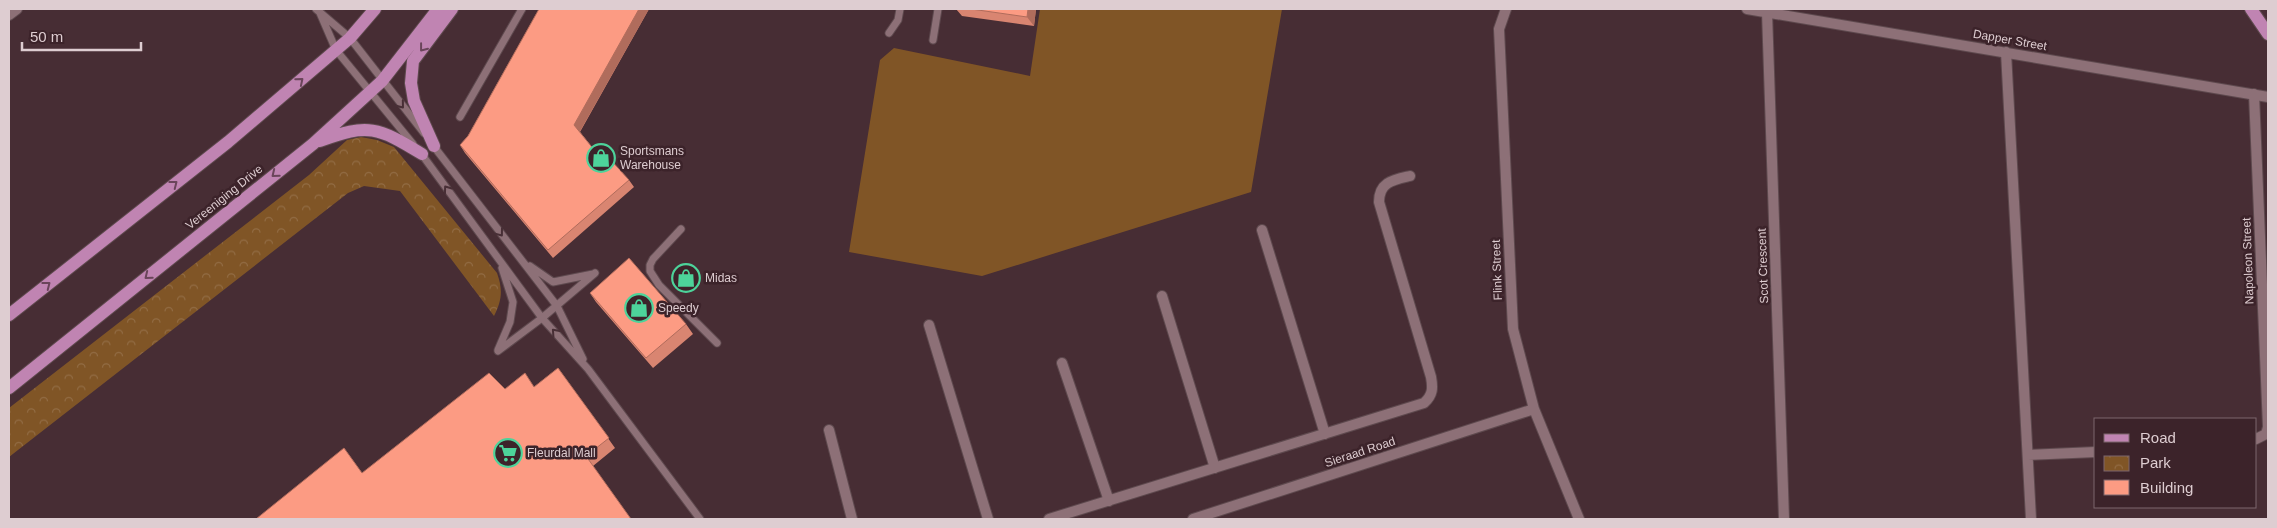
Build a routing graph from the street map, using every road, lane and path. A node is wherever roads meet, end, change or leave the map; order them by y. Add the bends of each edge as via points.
1 (17, 9) edge
2 (375, 9) edge
3 (438, 9) edge
4 (452, 9) edge
5 (522, 9) edge
6 (900, 9) edge
7 (938, 9) edge
8 (1506, 9) edge
9 (1747, 9) edge
10 (2251, 9) edge
11 (318, 11) edge
12 (1767, 12) junction
13 (9, 15) edge
14 (889, 33) dead end
15 (2268, 34) edge
16 (350, 38) junction
17 (933, 40) dead end
18 (336, 50) junction
19 (2006, 52) junction
20 (382, 81) junction
21 (369, 93) junction
22 (2254, 94) junction
23 (2268, 97) edge
24 (460, 117) dead end
25 (313, 144) junction
26 (434, 146) junction
27 (422, 154) junction
28 (1410, 176) dead end
29 (682, 229) dead end
30 (1262, 230) dead end
31 (516, 254) junction
32 (501, 263) junction
33 (1162, 296) dead end
34 (557, 306) junction
35 (9, 315) edge
36 (542, 318) junction
37 (929, 325) dead end
38 (717, 343) dead end
39 (1062, 363) dead end
40 (588, 368) junction
41 (9, 388) edge
42 (1534, 409) junction
43 (2268, 427) edge
44 (829, 430) dead end
45 (1326, 434) junction
46 (2257, 439) edge
47 (2094, 452) edge
48 (2028, 455) junction
49 (1215, 468) junction
50 (1109, 501) junction
51 (700, 519) edge
52 (852, 519) edge
53 (988, 519) edge
54 (1049, 519) edge
55 (1193, 519) edge
56 (1579, 519) edge
57 (1784, 519) edge
58 (2031, 519) edge

1 - 13 street
2 - 16 main road
3 - 20 main road, Vereeniging Drive
4 -> 26 main road via 413,61 411,83 414,102
5 - 24 lane
6 - 14 lane via 898,20
7 - 17 lane
8 - 42 street, Flink Street via 1499,29 1512,329
9 - 12 street, Dapper Street
10 - 15 main road
11 - 16 lane
11 - 18 lane
12 - 19 street, Dapper Street
12 - 57 street, Scot Crescent
16 - 18 main road
16 - 20 lane
18 - 21 lane
35 -> 18 main road via 228,142
19 - 22 street, Dapper Street
19 - 48 street
20 - 21 main road, Vereeniging Drive
20 -> 26 lane
21 - 25 main road, Vereeniging Drive
21 - 27 lane
22 - 23 street, Dapper Street
22 - 43 street, Napoleon Street
25 - 27 main road via 363,128 389,134
25 -> 41 main road, Vereeniging Drive
26 -> 31 lane
32 -> 27 lane
28 - 45 street via 1388,181 1382,187 1379,202 1432,377 1432,392 1424,403
29 - 38 lane via 653,259 650,271 659,285
30 - 45 street
31 - 34 lane
31 - 34 lane via 553,282 595,273
32 - 36 lane
32 - 36 lane via 513,302 510,322 498,351
33 - 49 street
34 - 36 lane
34 - 40 lane
40 -> 36 lane
37 - 53 street
39 - 50 street
40 - 51 lane
42 - 55 street, Sieraad Road
42 - 56 street, Flink Street
43 - 46 street via 2266,434
44 - 52 street
45 - 49 street
47 - 48 street
48 - 58 street
49 - 50 street
50 - 54 street

